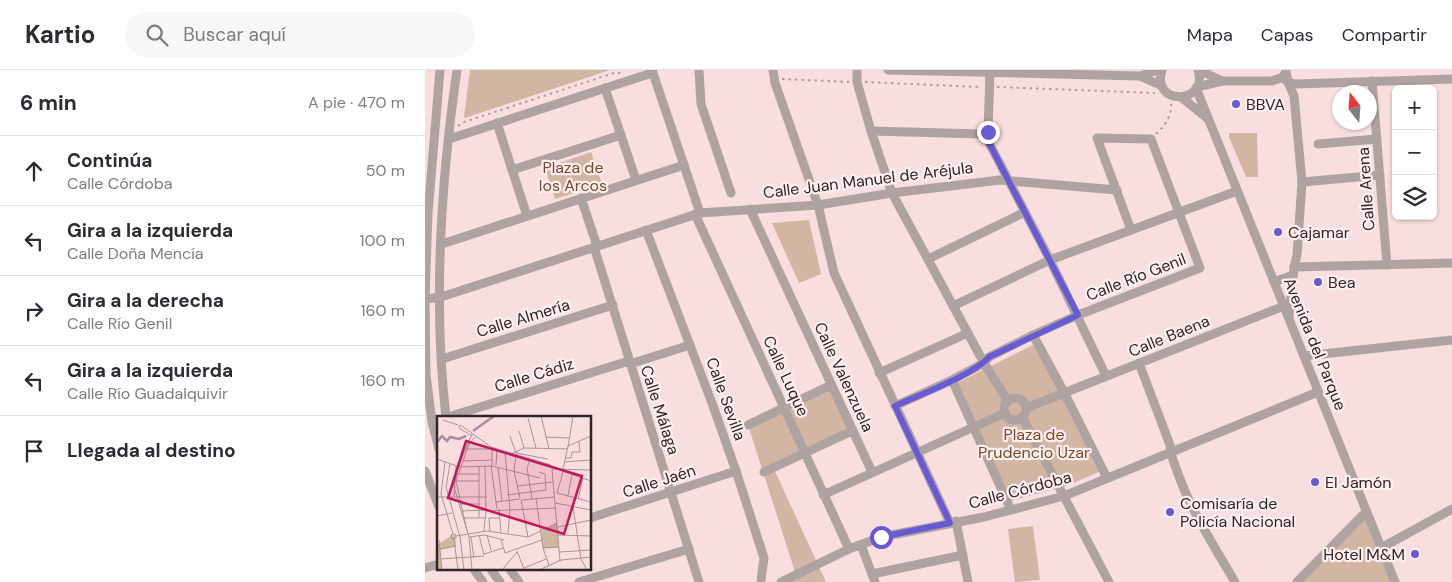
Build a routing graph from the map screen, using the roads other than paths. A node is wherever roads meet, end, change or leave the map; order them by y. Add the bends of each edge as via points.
1 (440, 70) edge
2 (457, 70) edge
3 (699, 70) edge
4 (857, 70) edge
5 (888, 70) edge
6 (1158, 70) edge
7 (1162, 70) edge
8 (1198, 70) edge
9 (652, 71) edge
10 (989, 72) junction
11 (774, 74) edge
12 (1285, 75) edge
13 (1140, 76) junction
14 (1452, 79) edge
15 (1222, 81) junction
16 (1372, 81) junction
17 (1162, 86) junction
18 (605, 88) junction
19 (1196, 88) junction
20 (1181, 97) junction
21 (1207, 118) junction
22 (497, 123) junction
23 (871, 131) junction
24 (449, 135) junction
25 (621, 135) junction
26 (986, 137) junction
27 (1377, 139) junction
28 (1318, 144) dead end
29 (684, 165) junction
30 (512, 170) junction
31 (1380, 175) junction
32 (636, 180) junction
33 (1008, 181) junction
34 (1302, 182) junction
35 (1117, 190) junction
36 (1237, 191) junction
37 (731, 193) dead end
38 (892, 193) junction
39 (581, 198) junction
40 (817, 205) junction
41 (750, 209) junction
42 (1025, 212) junction
43 (1179, 212) junction
44 (698, 214) junction
45 (527, 216) junction
46 (646, 230) junction
47 (1131, 230) junction
48 (441, 244) junction
49 (595, 247) junction
50 (928, 259) junction
51 (1050, 260) junction
52 (1452, 263) edge
53 (1387, 265) junction
54 (1294, 271) junction
55 (1274, 282) junction
56 (441, 297) junction
57 (425, 299) edge
58 (613, 305) junction
59 (953, 306) junction
60 (1284, 306) junction
61 (1078, 315) junction
62 (1289, 319) junction
63 (968, 333) junction
64 (1033, 335) junction
65 (1452, 340) edge
66 (690, 345) junction
67 (1304, 356) junction
68 (441, 358) junction
69 (629, 363) junction
70 (984, 363) junction
71 (1139, 364) junction
72 (879, 373) junction
73 (1106, 376) junction
74 (952, 380) junction
75 (831, 385) junction
76 (1318, 392) junction
77 (1065, 394) junction
78 (1008, 401) junction
79 (895, 406) junction
80 (784, 408) junction
81 (1026, 408) junction
82 (1005, 413) junction
83 (447, 416) edge
84 (450, 416) edge
85 (1022, 417) junction
86 (435, 421) edge
87 (748, 425) dead end
88 (973, 427) junction
89 (852, 431) junction
90 (437, 435) edge
91 (1170, 452) junction
92 (805, 453) junction
93 (916, 453) junction
94 (425, 471) edge
95 (736, 471) junction
96 (764, 472) dead end
97 (872, 472) junction
98 (1107, 478) junction
99 (671, 493) junction
100 (823, 495) junction
101 (1064, 496) junction
102 (437, 502) edge
103 (1452, 509) edge
104 (1011, 510) junction
105 (1366, 512) junction
106 (591, 518) edge
107 (953, 522) junction
108 (861, 545) junction
109 (1381, 548) junction
110 (689, 549) junction
111 (849, 549) junction
112 (963, 555) junction
113 (474, 570) edge
114 (491, 570) edge
115 (510, 570) edge
116 (874, 578) edge
117 (483, 582) edge
118 (500, 582) edge
119 (519, 582) edge
120 (579, 582) edge
121 (699, 582) edge
122 (760, 582) edge
123 (781, 582) edge
124 (969, 582) edge
125 (1109, 582) edge
126 (1235, 582) edge
127 (1297, 582) edge
128 (1395, 582) edge

1 - 57 street via 428,213
2 - 24 street
3 - 37 street via 701,104
4 - 23 street via 857,82
5 - 10 street
6 - 13 street
7 - 17 street
8 - 15 street
8 - 19 street
9 - 18 street
9 - 29 street, Calle Luque
10 - 13 street
10 - 26 street
11 - 40 street
12 - 15 street via 1272,81
12 - 16 street via 1295,84
12 - 34 street via 1294,96
13 - 17 street
14 - 16 street
15 - 19 street
16 - 27 street, Calle Arena
17 - 20 street via 1169,94
18 - 22 street
18 - 25 street
19 - 20 street
19 - 21 street, Avenida del Parque
20 - 21 street, Avenida del Parque
21 - 36 street, Avenida del Parque
22 - 24 street
22 - 30 street
23 - 26 street via 982,134
23 - 38 street
24 - 48 street
25 - 30 street
25 - 32 street
26 - 33 street
27 - 28 street
27 - 31 street, Calle Arena
29 - 32 street
29 - 44 street, Calle Luque
30 - 45 street
31 - 34 street
31 - 53 street, Calle Arena
32 - 39 street
33 - 35 street, Calle Juan Manuel de Aréjula
33 - 38 street, Calle Juan Manuel de Aréjula
33 - 42 street
34 - 54 street
35 - 43 street via 1097,138 1151,139
35 - 47 street
36 - 43 street
36 - 55 street, Avenida del Parque
38 - 40 street, Calle Juan Manuel de Aréjula
38 - 50 street
39 - 45 street
39 - 49 street, Calle Málaga
40 - 41 street, Calle Juan Manuel de Aréjula
40 - 72 street via 834,274
41 - 44 street, Calle Juan Manuel de Aréjula
41 - 75 street, Calle Valenzuela
42 - 50 street
42 - 51 street
43 - 47 street
43 - 61 street, Calle Río Genil via 1200,268
44 - 46 street, Calle Juan Manuel de Aréjula
44 - 80 street, Calle Luque
45 - 48 street
46 - 49 street, Calle Juan Manuel de Aréjula
46 - 66 street, Calle Sevilla
47 - 51 street
48 - 56 street
49 - 56 street, Calle Juan Manuel de Aréjula
49 - 58 street, Calle Málaga
50 - 59 street
51 - 59 street
51 - 61 street
52 - 53 street
53 - 54 street
54 - 55 street
54 - 62 street
55 - 60 street, Avenida del Parque
56 - 57 street, Calle Juan Manuel de Aréjula
56 - 68 street
57 - 86 street via 426,375
58 - 68 street, Calle Almería
58 - 69 street, Calle Málaga
59 - 63 street
60 - 62 street, Avenida del Parque
60 - 71 street, Calle Baena
61 - 64 street, Calle Río Genil
61 - 73 street
62 - 67 street, Avenida del Parque
63 - 70 street
63 - 72 street
64 - 70 street, Calle Río Genil via 989,357
64 - 77 street
65 - 67 street
66 - 69 street, Calle Cádiz
66 - 95 street, Calle Sevilla
67 - 76 street, Avenida del Parque
68 - 83 street
69 - 84 street, Calle Cádiz
69 - 99 street, Calle Málaga
70 - 74 street, Calle Río Genil
70 - 78 street
71 - 73 street, Calle Baena
71 - 91 street via 1170,444
72 - 79 street
73 - 77 street, Calle Baena
74 - 79 street, Calle Río Genil
74 - 88 street
75 - 80 street
75 - 89 street, Calle Valenzuela
76 - 91 street, Calle Córdoba
76 - 105 street, Avenida del Parque
77 - 81 street, Calle Baena
77 - 98 street
78 - 81 street via 1020,400
78 - 82 street
79 - 93 street
80 - 87 street
80 - 92 street, Calle Luque
81 - 85 street
82 - 85 street via 1012,420
82 - 88 street
85 - 101 street
86 - 90 street
88 - 93 street
88 - 104 street
89 - 92 street
89 - 97 street, Calle Valenzuela
91 - 98 street, Calle Córdoba
91 - 126 street via 1198,519
92 - 96 street
92 - 100 street, Calle Luque
93 - 97 street
93 - 107 street
94 - 102 street
95 - 99 street, Calle Jaén
95 - 122 street, Calle Sevilla via 764,558
97 - 100 street
98 - 101 street, Calle Córdoba
99 - 106 street, Calle Jaén
99 - 110 street, Calle Málaga
100 - 111 street, Calle Luque
101 - 104 street, Calle Córdoba
101 - 125 street
103 - 109 street
104 - 107 street, Calle Córdoba
105 - 109 street, Avenida del Parque
105 - 127 street
107 - 108 street, Calle Córdoba via 881,537
107 - 112 street
108 - 111 street, Calle Córdoba
108 - 116 street
109 - 128 street, Avenida del Parque
110 - 120 street
110 - 121 street, Calle Málaga
111 - 123 street, Calle Córdoba
112 - 116 street
112 - 124 street
113 - 117 street
114 - 118 street
115 - 119 street

